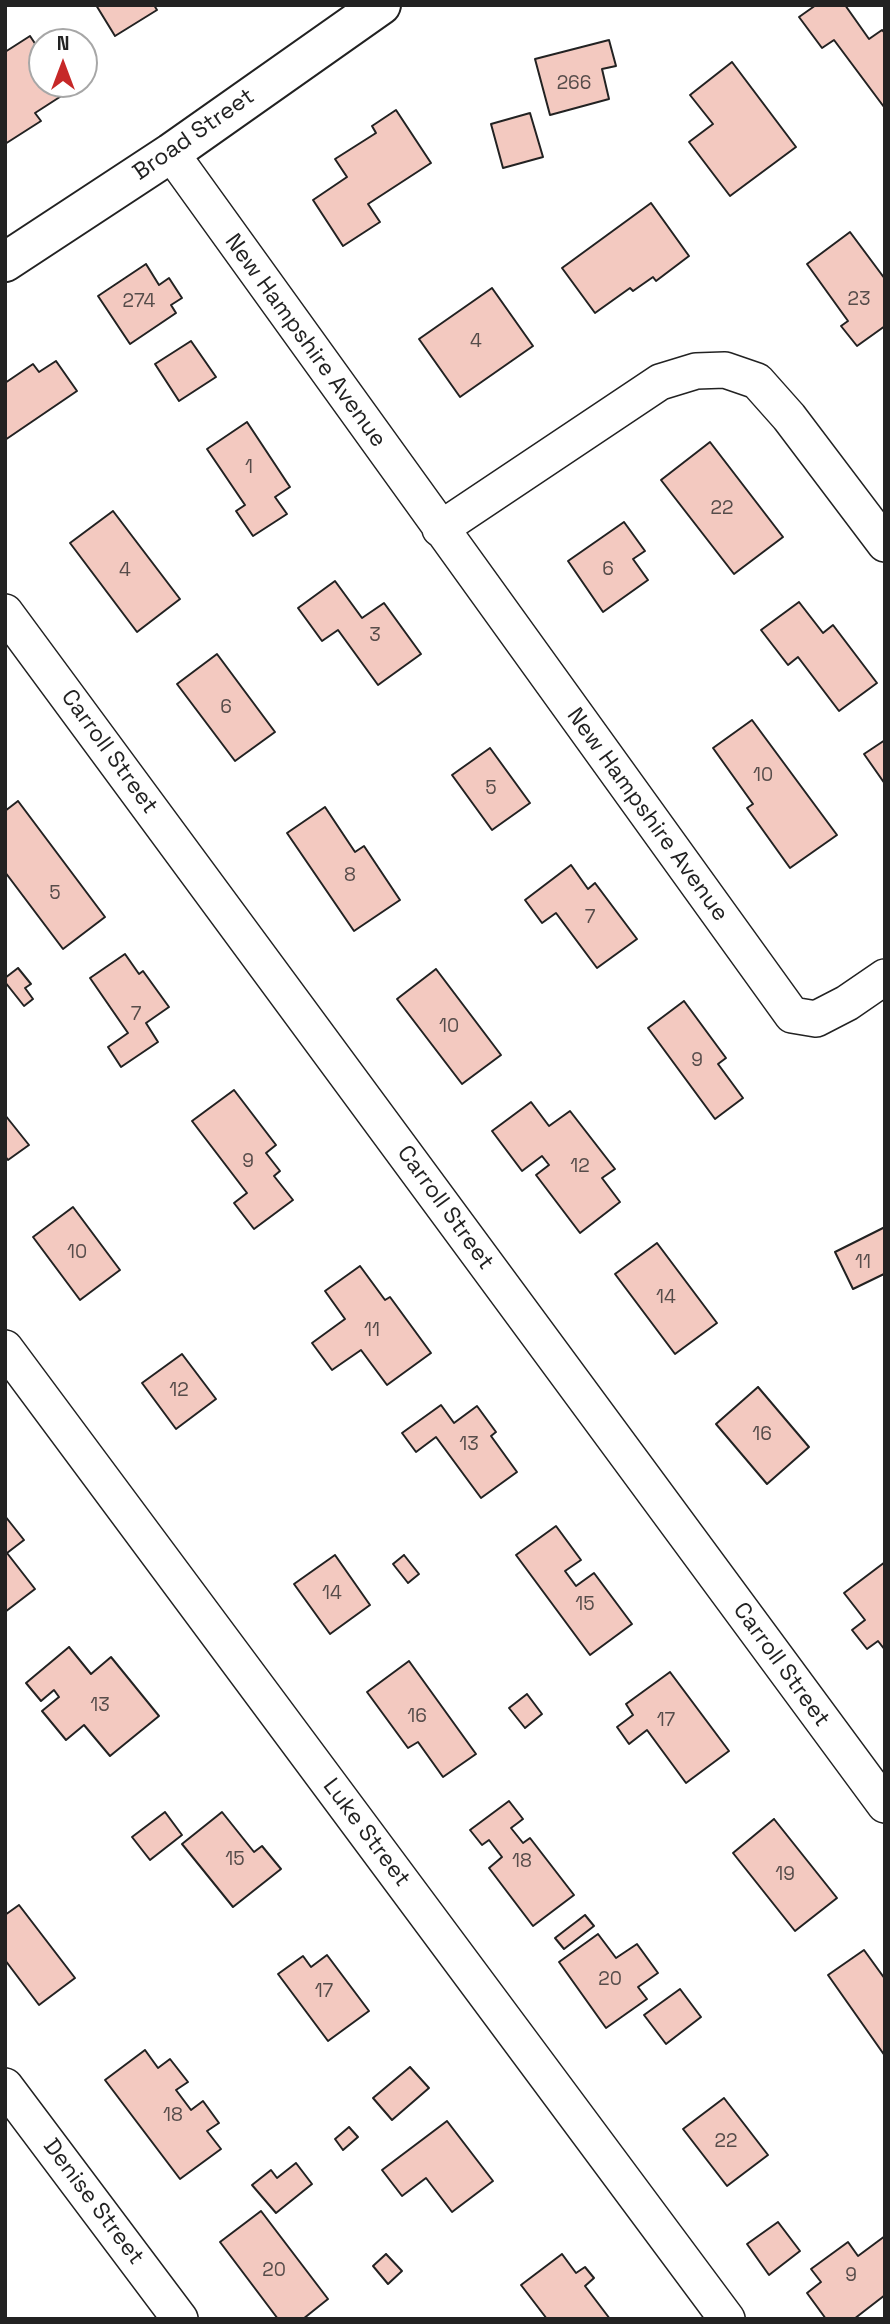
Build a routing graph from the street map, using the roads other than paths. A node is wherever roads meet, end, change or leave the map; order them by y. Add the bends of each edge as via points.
1 (381, 5) edge
2 (171, 153) junction
3 (5, 262) edge
4 (440, 529) junction
5 (885, 544) edge
6 (5, 612) edge
7 (885, 977) edge
8 (5, 1348) edge
9 (872, 1761) edge
10 (885, 1805) edge
11 (5, 2086) edge
12 (180, 2319) edge
13 (727, 2319) edge

1 - 2 main road, Broad Street
2 - 3 main road, Broad Street
2 - 4 street, New Hampshire Avenue
4 - 5 street via 660,382 725,370 757,381 789,416
4 - 7 street, New Hampshire Avenue via 792,1015 816,1019
6 - 9 street, Carroll Street
8 - 13 street, Luke Street
9 - 10 street, Carroll Street
11 - 12 street, Denise Street

